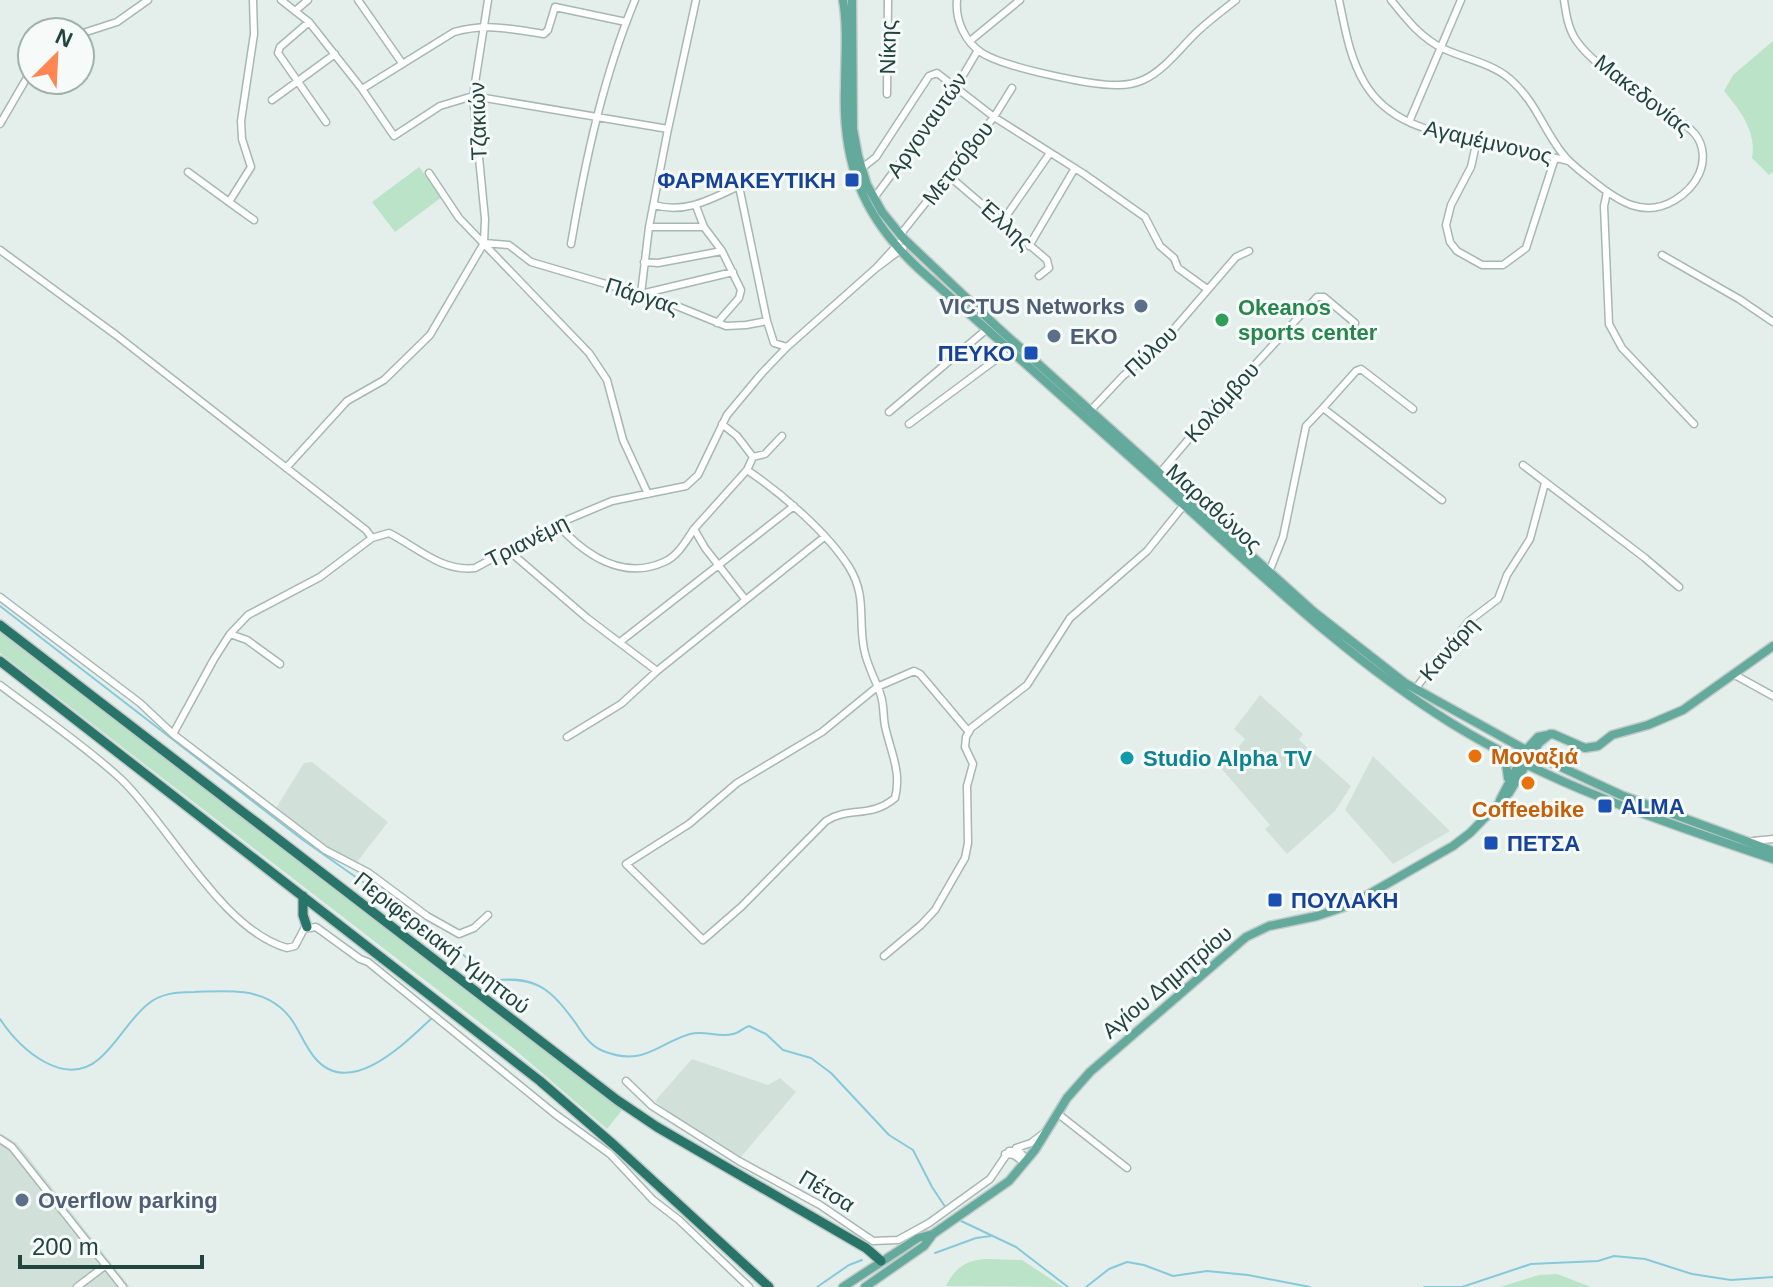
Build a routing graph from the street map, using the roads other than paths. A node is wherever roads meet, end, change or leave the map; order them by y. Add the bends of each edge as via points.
1 (148, 0) edge
2 (253, 0) edge
3 (281, 0) edge
4 (308, 0) edge
5 (358, 0) edge
6 (488, 0) edge
7 (635, 0) edge
8 (696, 0) edge
9 (843, 0) edge
10 (852, 0) edge
11 (888, 0) edge
12 (957, 0) edge
13 (1020, 0) edge
14 (1236, 0) edge
15 (1339, 0) edge
16 (1391, 0) edge
17 (1461, 0) edge
18 (1556, 0) edge
19 (1564, 1) edge
20 (295, 11) junction
21 (309, 22) junction
22 (626, 22) junction
23 (484, 26) junction
24 (96, 29) edge
25 (970, 41) junction
26 (1441, 47) junction
27 (978, 50) junction
28 (335, 54) junction
29 (402, 63) junction
30 (298, 81) junction
31 (1012, 88) dead end
32 (362, 89) junction
33 (955, 89) junction
34 (887, 94) dead end
35 (16, 95) edge
36 (473, 96) junction
37 (272, 100) dead end
38 (994, 117) junction
39 (1, 119) edge
40 (599, 119) junction
41 (326, 122) dead end
42 (1409, 122) junction
43 (668, 129) junction
44 (1477, 140) junction
45 (1050, 153) junction
46 (1555, 158) junction
47 (1570, 162) junction
48 (1075, 168) junction
49 (861, 169) junction
50 (188, 172) dead end
51 (429, 173) dead end
52 (949, 176) junction
53 (1607, 192) junction
54 (874, 198) junction
55 (229, 202) junction
56 (654, 205) junction
57 (696, 206) junction
58 (254, 220) dead end
59 (1002, 222) junction
60 (649, 227) junction
61 (704, 227) junction
62 (904, 239) junction
63 (484, 243) junction
64 (571, 244) dead end
65 (1029, 246) junction
66 (898, 249) junction
67 (0, 250) edge
68 (722, 251) junction
69 (1249, 251) dead end
70 (1662, 255) dead end
71 (644, 262) junction
72 (733, 272) junction
73 (1039, 276) dead end
74 (1207, 289) junction
75 (641, 294) junction
76 (767, 321) junction
77 (1773, 322) edge
78 (717, 323) junction
79 (1355, 323) dead end
80 (987, 329) junction
81 (787, 347) junction
82 (1010, 349) junction
83 (1323, 408) junction
84 (1413, 409) dead end
85 (1091, 410) junction
86 (889, 412) dead end
87 (722, 424) junction
88 (909, 424) dead end
89 (1694, 424) dead end
90 (782, 436) dead end
91 (753, 457) junction
92 (1523, 465) dead end
93 (286, 468) junction
94 (747, 470) junction
95 (1160, 473) junction
96 (1545, 483) junction
97 (648, 494) junction
98 (1442, 500) dead end
99 (1184, 505) junction
100 (794, 506) junction
101 (557, 524) junction
102 (694, 529) junction
103 (372, 538) junction
104 (823, 538) junction
105 (509, 551) junction
106 (717, 564) junction
107 (1269, 572) junction
108 (1679, 587) dead end
109 (0, 597) edge
110 (745, 599) junction
111 (0, 625) edge
112 (230, 634) junction
113 (620, 642) junction
114 (1773, 646) edge
115 (0, 661) edge
116 (280, 664) dead end
117 (657, 671) junction
118 (1733, 674) junction
119 (0, 685) edge
120 (877, 687) junction
121 (1415, 689) junction
122 (1773, 696) edge
123 (969, 732) junction
124 (173, 734) junction
125 (1547, 736) junction
126 (567, 737) dead end
127 (1490, 745) junction
128 (1529, 752) junction
129 (1547, 761) junction
130 (1523, 763) junction
131 (1506, 785) junction
132 (1499, 802) junction
133 (1773, 839) edge
134 (1744, 841) junction
135 (1773, 851) edge
136 (1773, 859) edge
137 (303, 896) junction
138 (488, 915) dead end
139 (307, 927) junction
140 (884, 956) dead end
141 (381, 957) junction
142 (368, 962) junction
143 (626, 1081) dead end
144 (1057, 1113) junction
145 (1047, 1131) junction
146 (0, 1139) edge
147 (1007, 1152) junction
148 (1025, 1163) junction
149 (1127, 1168) dead end
150 (933, 1234) junction
151 (881, 1261) junction
152 (106, 1265) junction
153 (888, 1271) junction
154 (77, 1287) edge
155 (123, 1287) edge
156 (749, 1287) edge
157 (769, 1287) edge
158 (843, 1287) edge
159 (865, 1287) edge

1 - 24 street via 117,22
2 - 55 street via 254,34 241,121 251,167
3 - 20 street
4 - 20 street
5 - 29 street
6 - 23 street, Τζακιών
7 - 22 street
8 - 43 street
9 - 66 main road, Μαραθώνος via 848,149 866,203
10 - 49 main road, Μαραθώνος via 853,122
11 - 34 street, Νίκης
12 - 25 street via 958,19
13 - 25 street
14 - 27 street via 1151,75 1129,84 1068,78 1003,62
15 - 42 street, Αγαμέμνονος via 1363,81 1383,106
16 - 26 street, Μακεδονίας
17 - 26 street
18 - 19 street
19 - 53 street, Μακεδονίας via 1570,29 1585,50 1689,128 1702,148 1695,181 1670,203 1644,209
20 - 21 street
21 - 28 street
21 - 30 street via 278,51
22 - 23 street via 555,7 544,34
22 - 40 street
23 - 29 street via 454,32
23 - 36 street, Τζακιών
25 - 27 street
26 - 42 street
26 - 47 street, Μακεδονίας via 1509,78 1531,100
27 - 33 street, Αργοναυτών
28 - 30 street
28 - 32 street
29 - 32 street
30 - 37 street
30 - 41 street
31 - 38 street, Μετσόβου
32 - 36 street via 394,136 440,106
33 - 38 street
33 - 49 street via 933,73 876,157
33 - 54 street, Αργοναυτών
35 - 39 street
36 - 40 street
36 - 63 street, Τζακιών
38 - 45 street
38 - 52 street, Μετσόβου
40 - 43 street
40 - 64 street
42 - 44 street, Αγαμέμνονος
43 - 56 street
44 - 46 street, Αγαμέμνονος
44 - 46 street via 1446,225 1454,248 1482,265 1503,265 1526,248
45 - 48 street
45 - 59 street
46 - 47 street, Αγαμέμνονος
47 - 53 street, Μακεδονίας
48 - 65 street
48 - 74 street via 1145,217 1179,269
49 - 54 main road, Μαραθώνος
50 - 55 street
51 - 63 street via 459,218
52 - 59 street, Έλλης
52 - 62 street, Μετσόβου
53 - 89 street via 1609,324 1622,348
54 - 62 main road, Μαραθώνος
55 - 58 street
56 - 57 street
56 - 60 street
57 - 61 street
57 - 76 street via 739,186
59 - 65 street, Έλλης
60 - 61 street
60 - 71 street
61 - 68 street
62 - 66 street, Τριανέμη
62 - 85 main road, Μαραθώνος
63 - 75 street, Πάργας via 509,245 531,262
63 - 93 street via 430,335 384,380 347,401
63 - 97 street via 600,369
65 - 73 street, Έλλης via 1049,264
66 - 80 main road, Μαραθώνος
66 - 81 street, Τριανέμη
67 - 93 street
68 - 71 street
68 - 72 street
69 - 74 street, Πύλου via 1236,257
70 - 77 street
71 - 75 street
72 - 75 street
72 - 78 street via 740,295
74 - 85 street, Πύλου via 1161,344
75 - 78 street, Πάργας
76 - 78 street, Πάργας
76 - 81 street via 774,343
79 - 95 street, Κολόμβου via 1317,297
80 - 82 main road, Μαραθώνος
80 - 86 street
81 - 87 street, Τριανέμη
82 - 88 street
82 - 99 main road, Μαραθώνος
83 - 84 street via 1361,369
83 - 98 street
83 - 107 street via 1306,426 1283,537
85 - 95 main road, Μαραθώνος
87 - 91 street
87 - 97 street, Τριανέμη via 698,475 686,486
90 - 91 street via 765,454
91 - 94 street
92 - 96 street
93 - 103 street
94 - 100 street
94 - 102 street
95 - 107 main road, Μαραθώνος
96 - 108 street
96 - 121 street, Κανάρη via 1530,539 1498,599 1469,621
97 - 101 street, Τριανέμη via 612,501
99 - 123 street via 1147,551 1070,618 1027,685
99 - 127 main road, Μαραθώνος via 1339,643
100 - 104 street
100 - 106 street
101 - 102 street via 603,562 632,568 664,562
101 - 105 street, Τριανέμη
102 - 106 street
103 - 105 street, Τριανέμη via 389,533 460,569 475,568
103 - 112 street via 320,577 248,615
104 - 110 street
104 - 120 street via 859,585 865,652
105 - 113 street
106 - 110 street
106 - 113 street
107 - 121 main road, Μαραθώνος
109 - 124 street
110 - 117 street
111 - 151 highway, Περιφερειακή Υμηττού via 617,1100
112 - 116 street
112 - 124 street
113 - 117 street
114 - 118 main road
115 - 137 highway
117 - 126 street via 621,704
118 - 122 street
118 - 125 main road via 1683,710 1612,735 1594,748
119 - 139 street via 122,780 213,891 251,928 287,948 295,946
120 - 120 street via 822,732 737,783 689,824 626,864 703,940 826,821 883,808 895,798 898,773
120 - 123 street via 917,672
121 - 128 main road, Μαραθώνος
123 - 140 street via 965,747 973,764 967,786 965,858 935,910
124 - 138 street via 325,850 369,873 448,929 466,933
125 - 128 main road via 1538,737
125 - 129 main road via 1541,752
127 - 130 main road, Μαραθώνος
127 - 131 main road via 1506,764
128 - 129 main road, Μαραθώνος
128 - 130 main road
129 - 134 main road, Μαραθώνος
130 - 131 main road
130 - 132 main road via 1514,786
130 - 136 main road, Μαραθώνος via 1617,806
131 - 132 main road
132 - 144 main road, Αγίου Δημητρίου via 1453,846 1350,905 1246,937 1090,1072
133 - 134 street
134 - 135 main road, Μαραθώνος
137 - 139 highway
137 - 141 highway
139 - 142 street
141 - 142 street
141 - 157 highway via 565,1101
142 - 156 street via 610,1154
143 - 147 street, Πέτσα via 652,1106 873,1241 898,1240 929,1223 983,1185
144 - 145 main road, Αγίου Δημητρίου
144 - 149 street
145 - 147 street, Πέτσα
145 - 148 main road
146 - 152 street via 12,1147
147 - 148 street
148 - 150 main road via 1009,1181
150 - 151 main road
150 - 153 main road
151 - 153 main road
151 - 158 main road
152 - 154 street
152 - 155 street
153 - 159 main road

